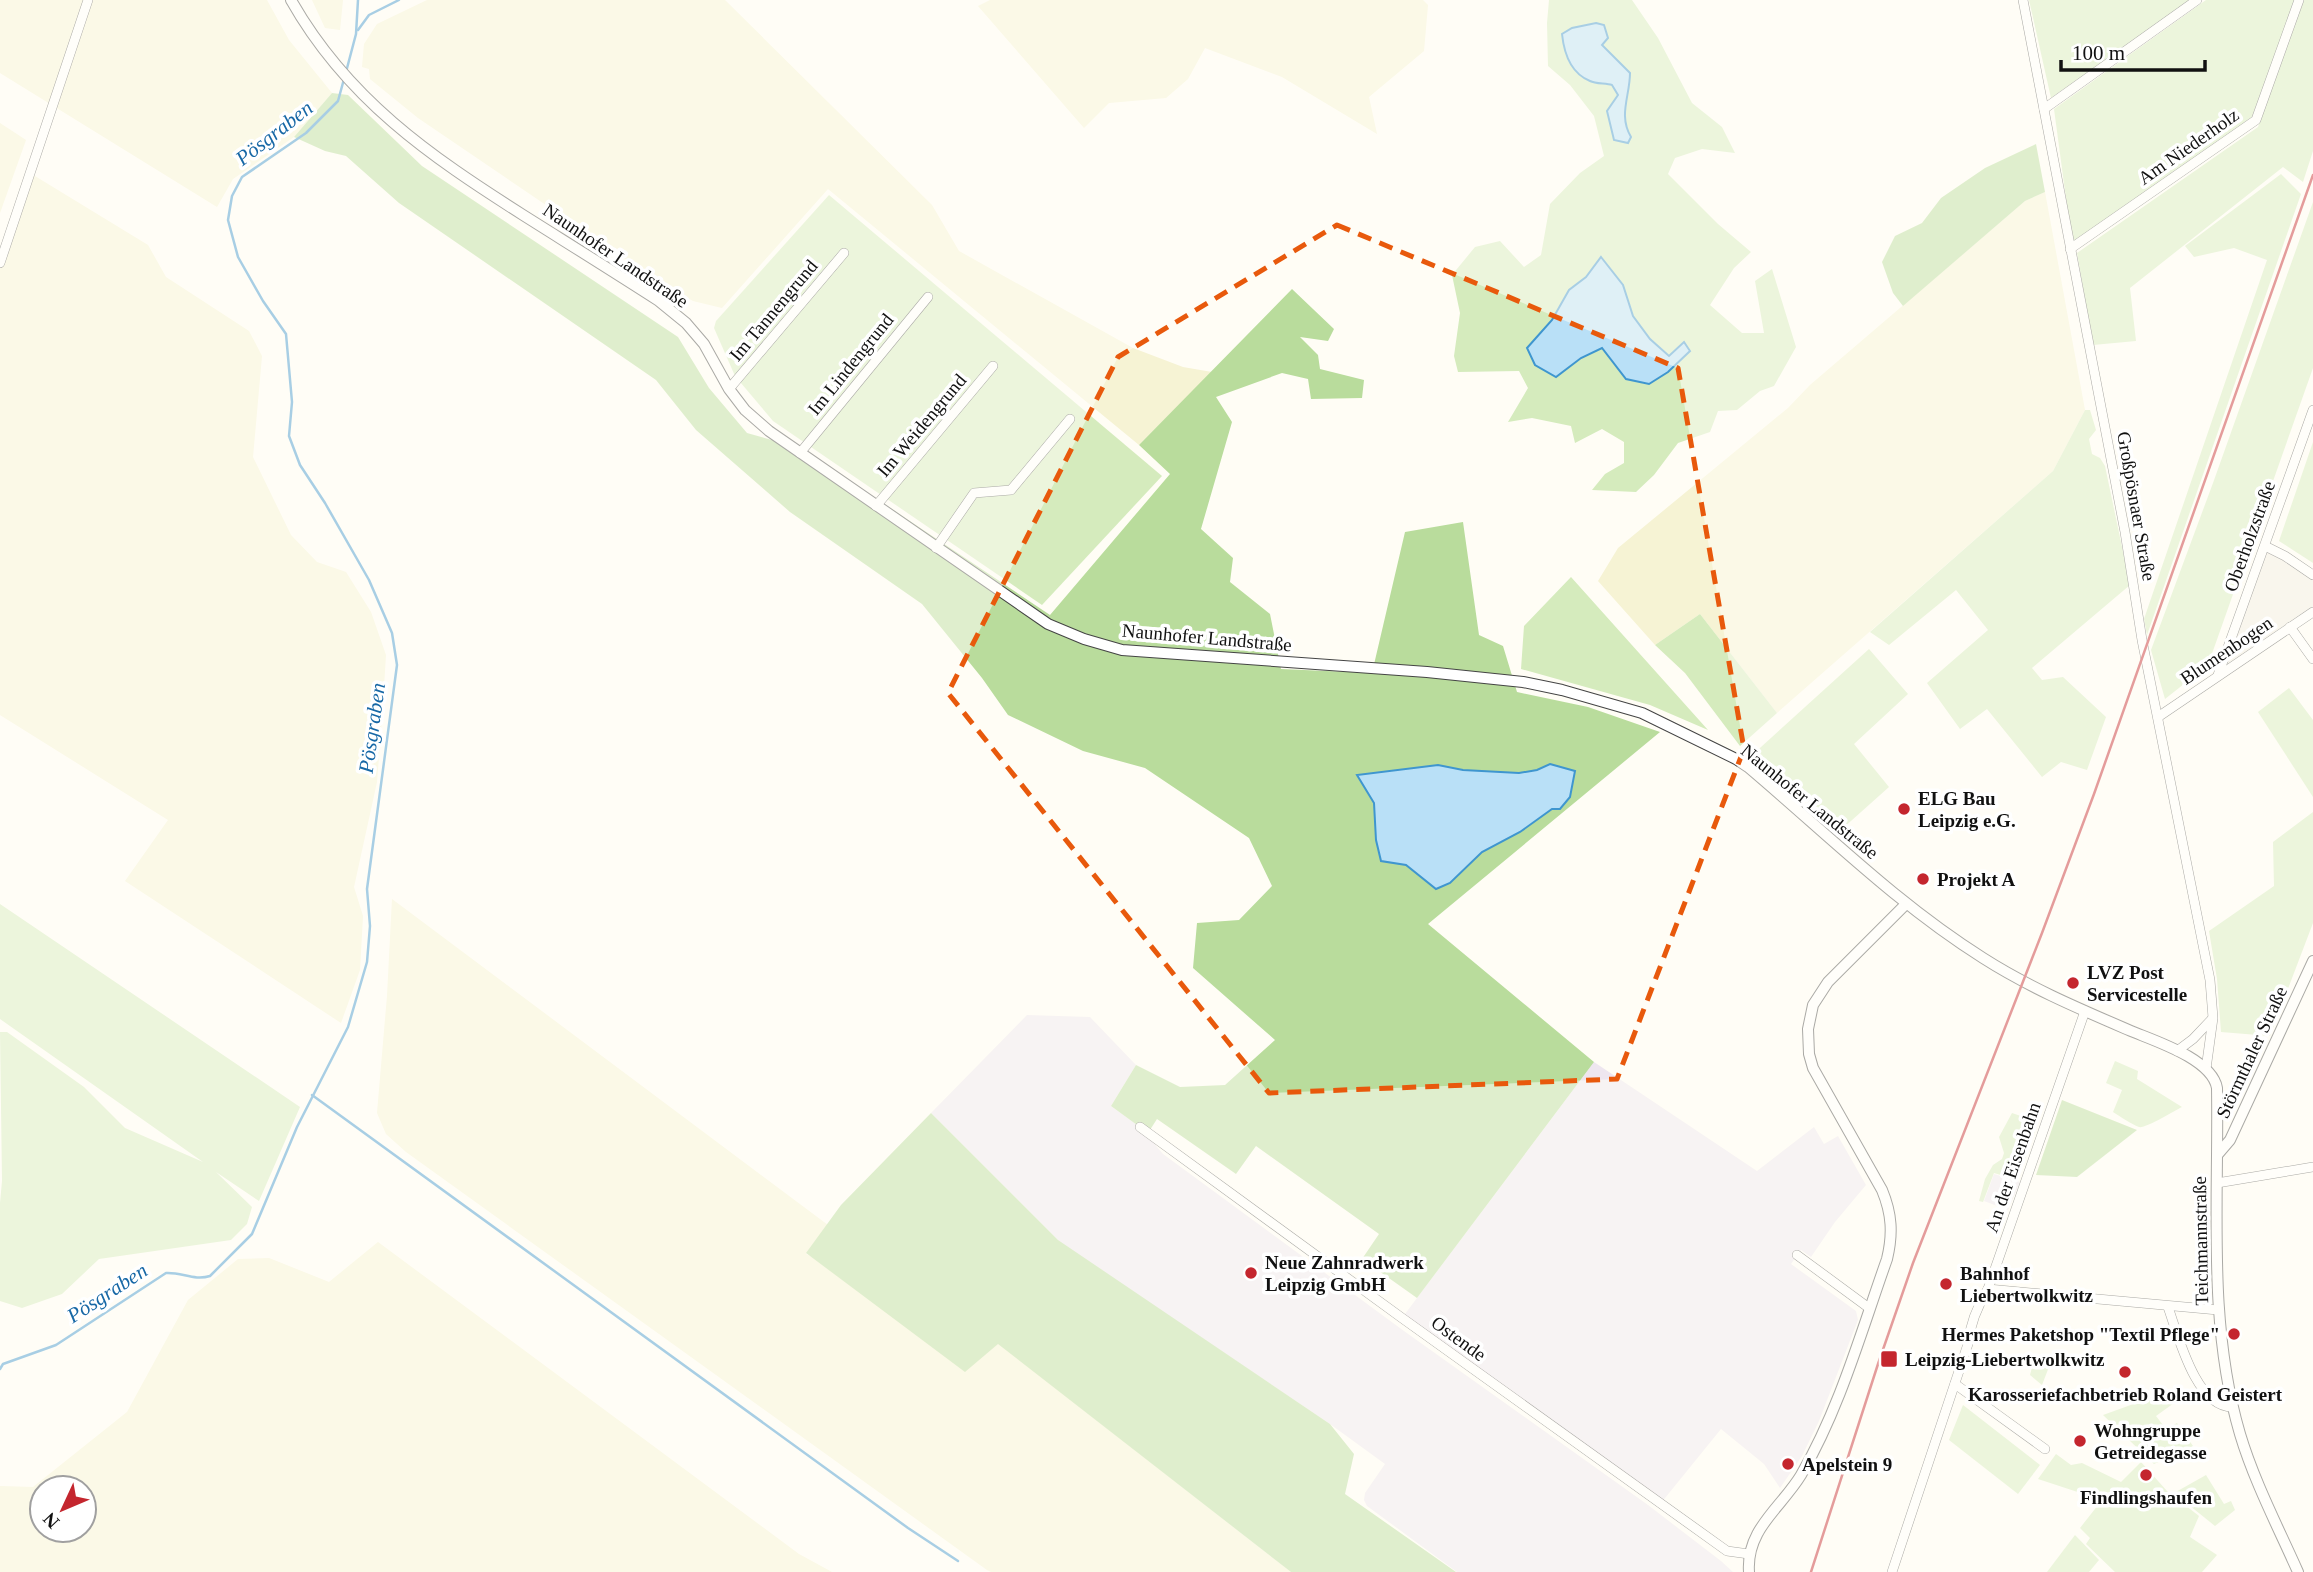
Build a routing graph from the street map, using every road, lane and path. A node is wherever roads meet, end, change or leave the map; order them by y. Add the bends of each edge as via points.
1 (88, 0) edge
2 (291, 0) edge
3 (2023, 0) edge
4 (2197, 0) edge
5 (2299, 0) edge
6 (2044, 109) junction
7 (2070, 248) junction
8 (845, 253) dead end
9 (0, 263) edge
10 (928, 297) dead end
11 (993, 366) dead end
12 (729, 389) junction
13 (2313, 410) edge
14 (1070, 419) dead end
15 (800, 453) junction
16 (876, 506) junction
17 (2265, 546) junction
18 (936, 548) junction
19 (2313, 575) edge
20 (2313, 612) edge
21 (2290, 627) junction
22 (2313, 659) edge
23 (2218, 675) junction
24 (2158, 717) junction
25 (1906, 904) junction
26 (2313, 961) edge
27 (2085, 1011) junction
28 (2213, 1018) junction
29 (2177, 1051) junction
30 (2206, 1069) junction
31 (1140, 1126) dead end
32 (2218, 1154) junction
33 (2313, 1167) edge
34 (2217, 1183) junction
35 (1797, 1255) dead end
36 (1988, 1289) junction
37 (2168, 1307) junction
38 (1869, 1308) junction
39 (2218, 1310) junction
40 (1955, 1384) junction
41 (2233, 1407) junction
42 (2045, 1449) dead end
43 (1749, 1554) junction
44 (1749, 1572) edge
45 (1892, 1572) edge
46 (2298, 1572) edge

1 - 9 street
2 - 12 street, Naunhofer Landstraße via 306,26 366,99 447,167 659,301 704,344
3 - 6 street, Großpösnaer Straße
4 - 6 street
5 - 7 street, Am Niederholz via 2256,120
6 - 7 street, Großpösnaer Straße
7 - 24 street, Großpösnaer Straße
8 - 12 street, Im Tannengrund
10 - 15 street, Im Lindengrund
11 - 16 street, Im Weidengrund
12 - 15 street, Naunhofer Landstraße via 745,410
13 - 17 street, Oberholzstraße
14 - 18 street via 1011,490 974,493
15 - 16 street, Naunhofer Landstraße
16 - 18 street, Naunhofer Landstraße
17 - 19 street
17 - 23 street, Oberholzstraße
18 - 25 street, Naunhofer Landstraße via 1048,624 1122,650 1508,680 1642,713 1748,767
20 - 21 street, Blumenbogen
21 - 22 street
21 - 23 street, Blumenbogen
23 - 24 street, Blumenbogen
24 - 28 street, Großpösnaer Straße via 2210,980
25 - 27 street, Naunhofer Landstraße via 1982,957
25 - 38 street via 1828,982 1813,1004 1808,1029 1813,1068 1889,1209 1891,1241
26 - 32 street, Störmthaler Straße via 2230,1140
27 - 29 street, Naunhofer Landstraße
27 - 36 street, An der Eisenbahn
28 - 29 street
28 - 30 street, Großpösnaer Straße
29 - 30 street, Naunhofer Landstraße
30 - 32 street, Teichmannstraße via 2217,1088
31 - 43 street, Ostende via 1727,1551
32 - 34 street, Teichmannstraße
33 - 34 street
34 - 39 street, Teichmannstraße
35 - 38 street
36 - 37 street
36 - 40 street, An der Eisenbahn
37 - 39 street
37 - 41 street via 2197,1381 2215,1402
38 - 43 street via 1839,1396 1810,1460 1759,1529
39 - 41 street, Teichmannstraße
40 - 42 street
40 - 45 street, An der Eisenbahn
41 - 46 street, Teichmannstraße via 2248,1458
43 - 44 street

